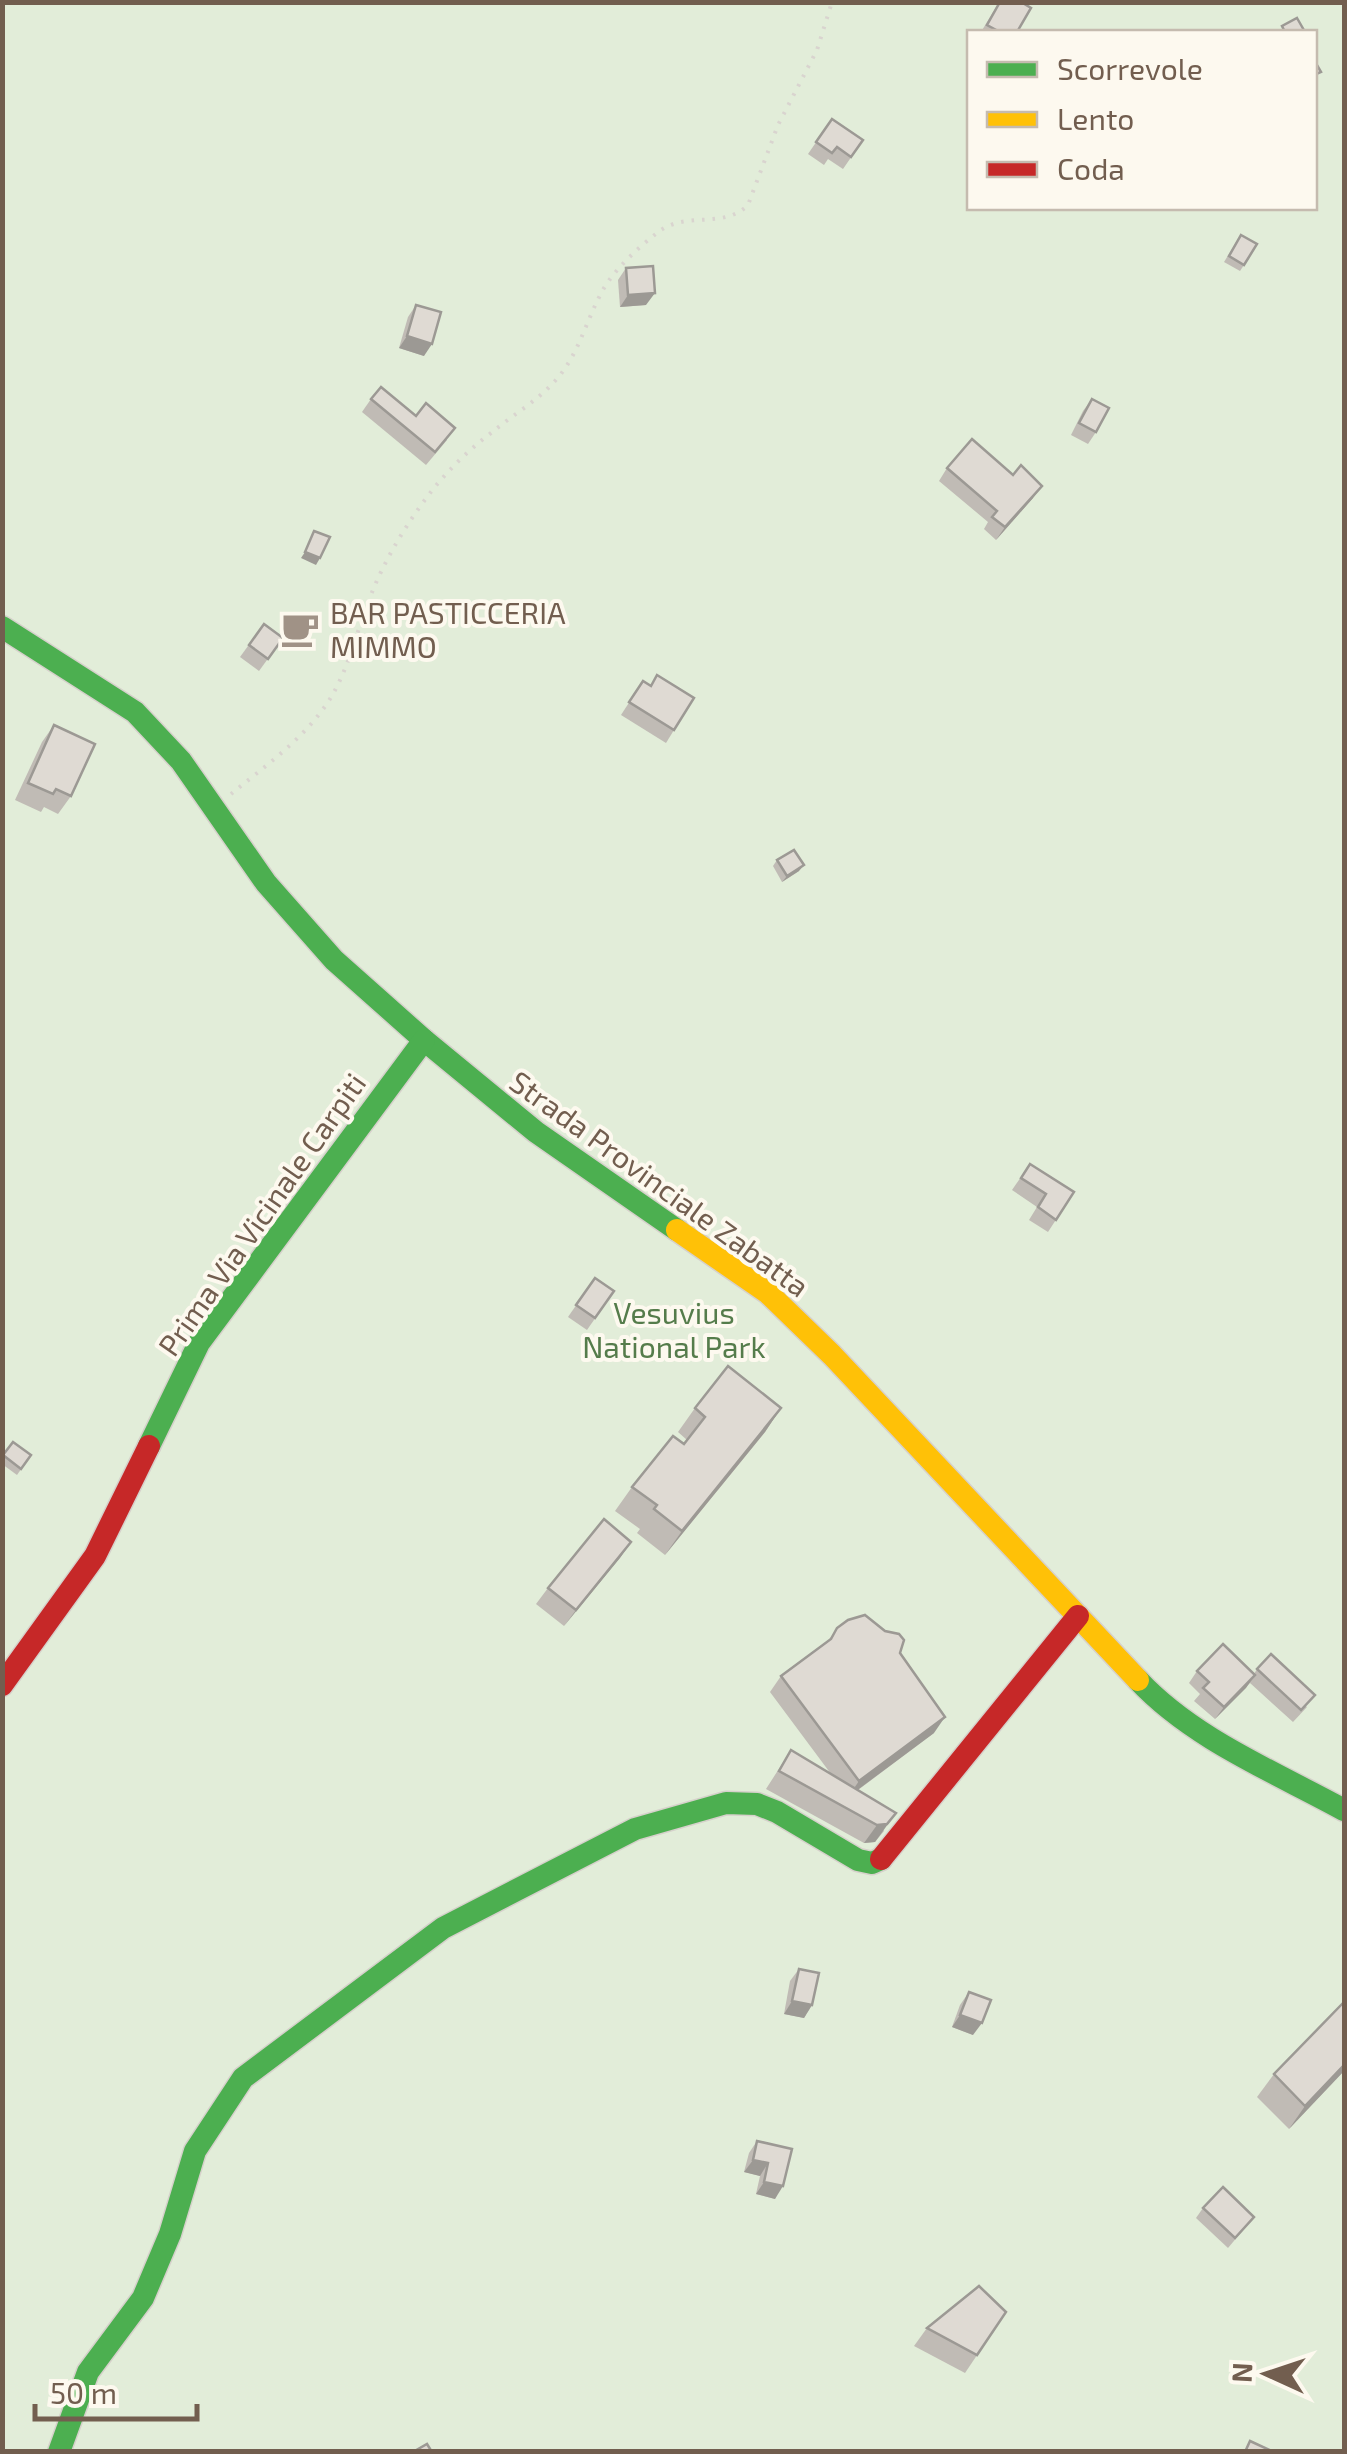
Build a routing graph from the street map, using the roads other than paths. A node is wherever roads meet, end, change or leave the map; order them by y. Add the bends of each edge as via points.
1 (2, 627) edge
2 (424, 1040) junction
3 (1078, 1616) junction
4 (2, 1686) edge
5 (1344, 1810) edge
6 (58, 2452) edge

1 - 2 street, Strada Provinciale Zabatta via 135,712 181,760 298,923
2 - 3 street, Strada Provinciale Zabatta via 536,1132 768,1292
2 - 4 street, Prima Via Vicinale Carpiti via 199,1342 95,1556
3 - 5 street, Strada Provinciale Zabatta via 1152,1696 1207,1736
3 - 6 street via 886,1856 858,1860 756,1804 726,1803 650,1824 443,1928 242,2078 195,2151 144,2298 88,2372

